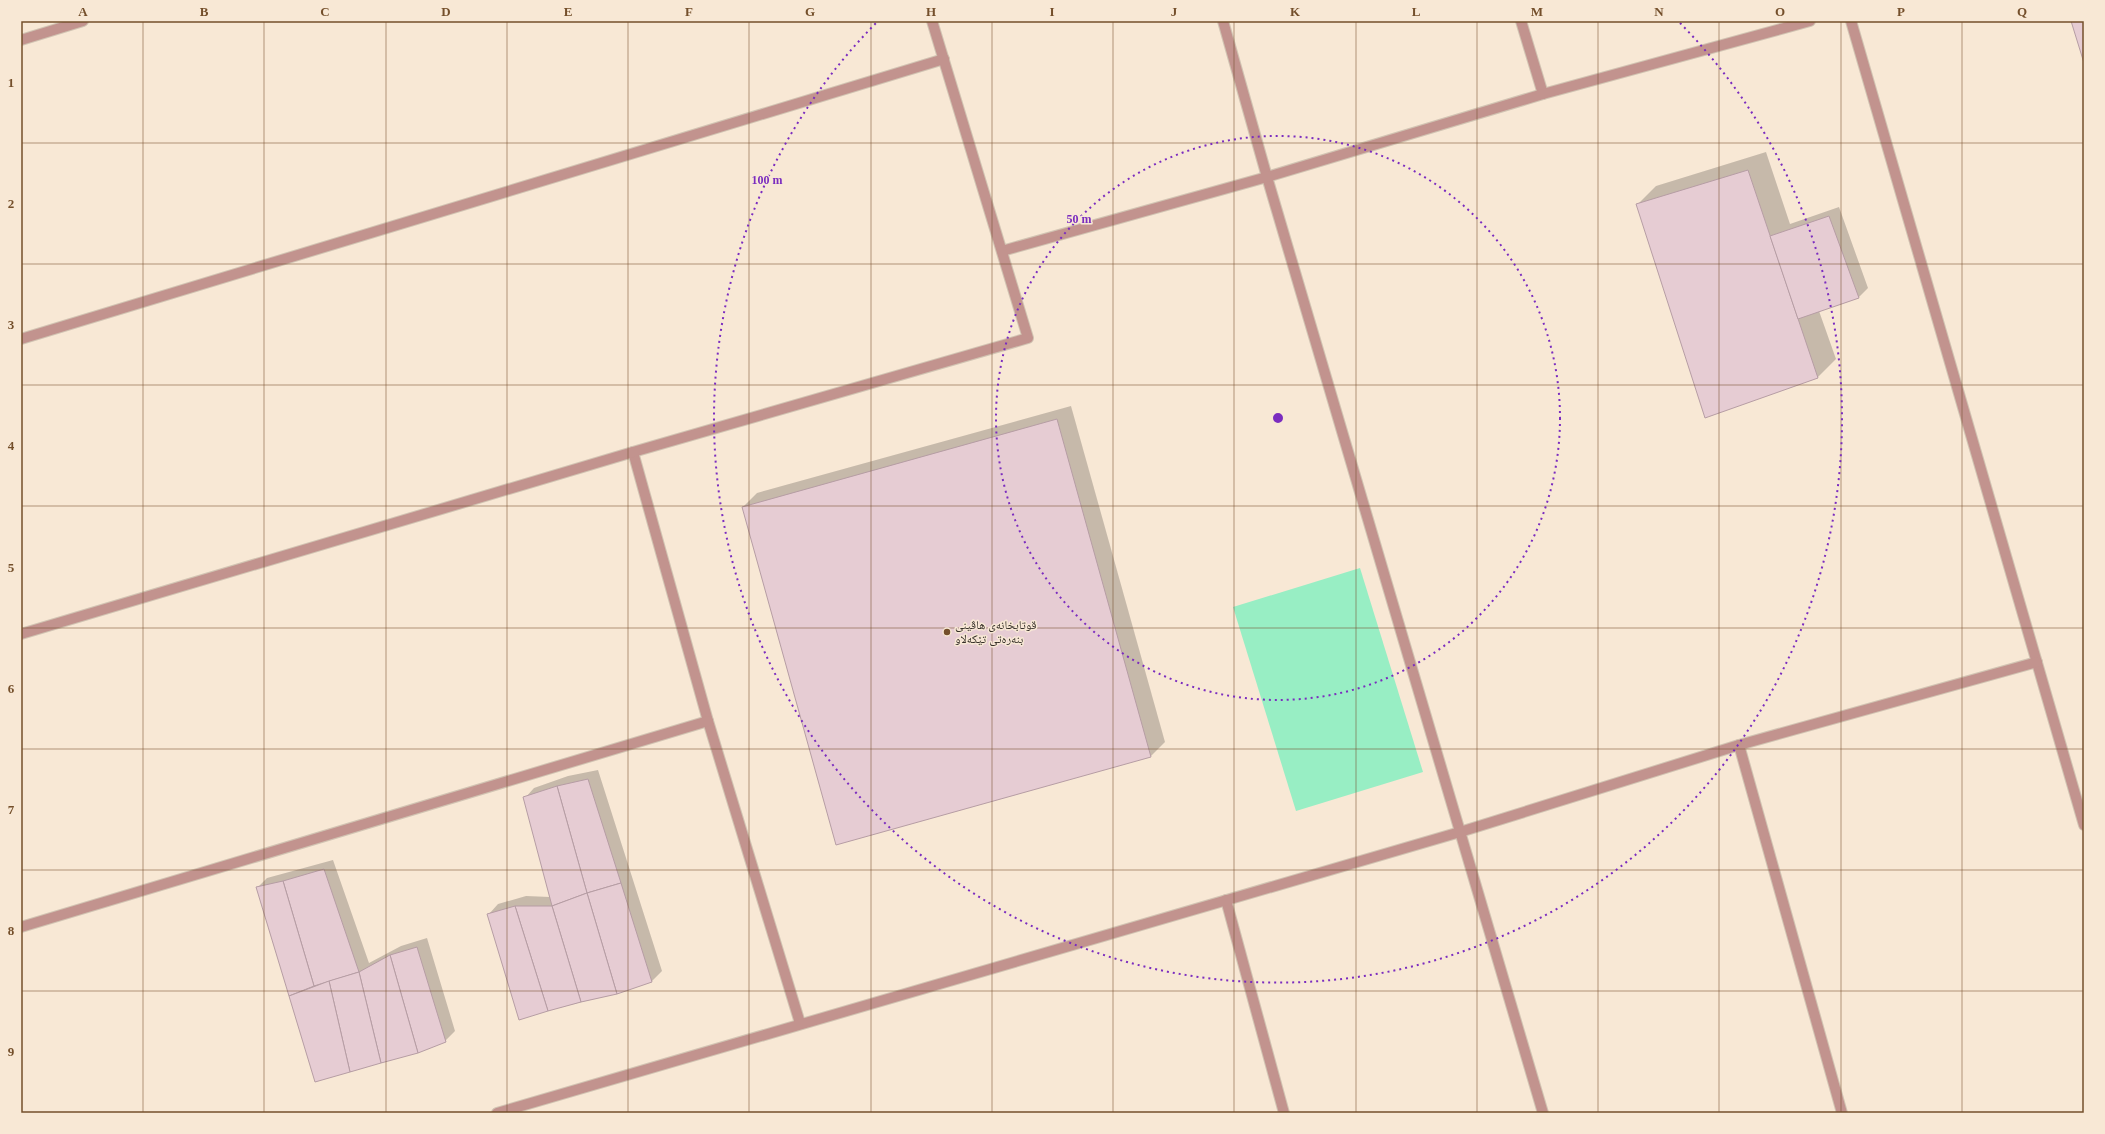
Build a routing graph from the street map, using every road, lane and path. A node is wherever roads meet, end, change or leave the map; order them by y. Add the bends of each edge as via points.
1 (83, 21) edge
2 (932, 21) edge
3 (1223, 21) edge
4 (1521, 21) edge
5 (1810, 21) edge
6 (1850, 21) edge
7 (21, 40) edge
8 (944, 59) junction
9 (1543, 94) junction
10 (1267, 177) junction
11 (1002, 251) junction
12 (21, 339) edge
13 (633, 452) junction
14 (21, 634) edge
15 (2037, 662) junction
16 (708, 721) junction
17 (1739, 745) junction
18 (2084, 825) edge
19 (1460, 832) junction
20 (1226, 900) junction
21 (21, 928) edge
22 (800, 1023) junction
23 (497, 1113) edge
24 (1284, 1113) edge
25 (1543, 1113) edge
26 (1842, 1113) edge

1 - 7 street
2 - 8 street
3 - 10 street
4 - 9 street
5 - 9 street
6 - 15 street
8 - 11 street
8 - 12 street
9 - 10 street
10 - 11 street
10 - 19 street
11 - 13 street via 1028,338
13 - 14 street
13 - 16 street
15 - 17 street
15 - 18 street
16 - 21 street
16 - 22 street
17 - 19 street
17 - 26 street
19 - 20 street
19 - 25 street
20 - 22 street
20 - 24 street
22 - 23 street

